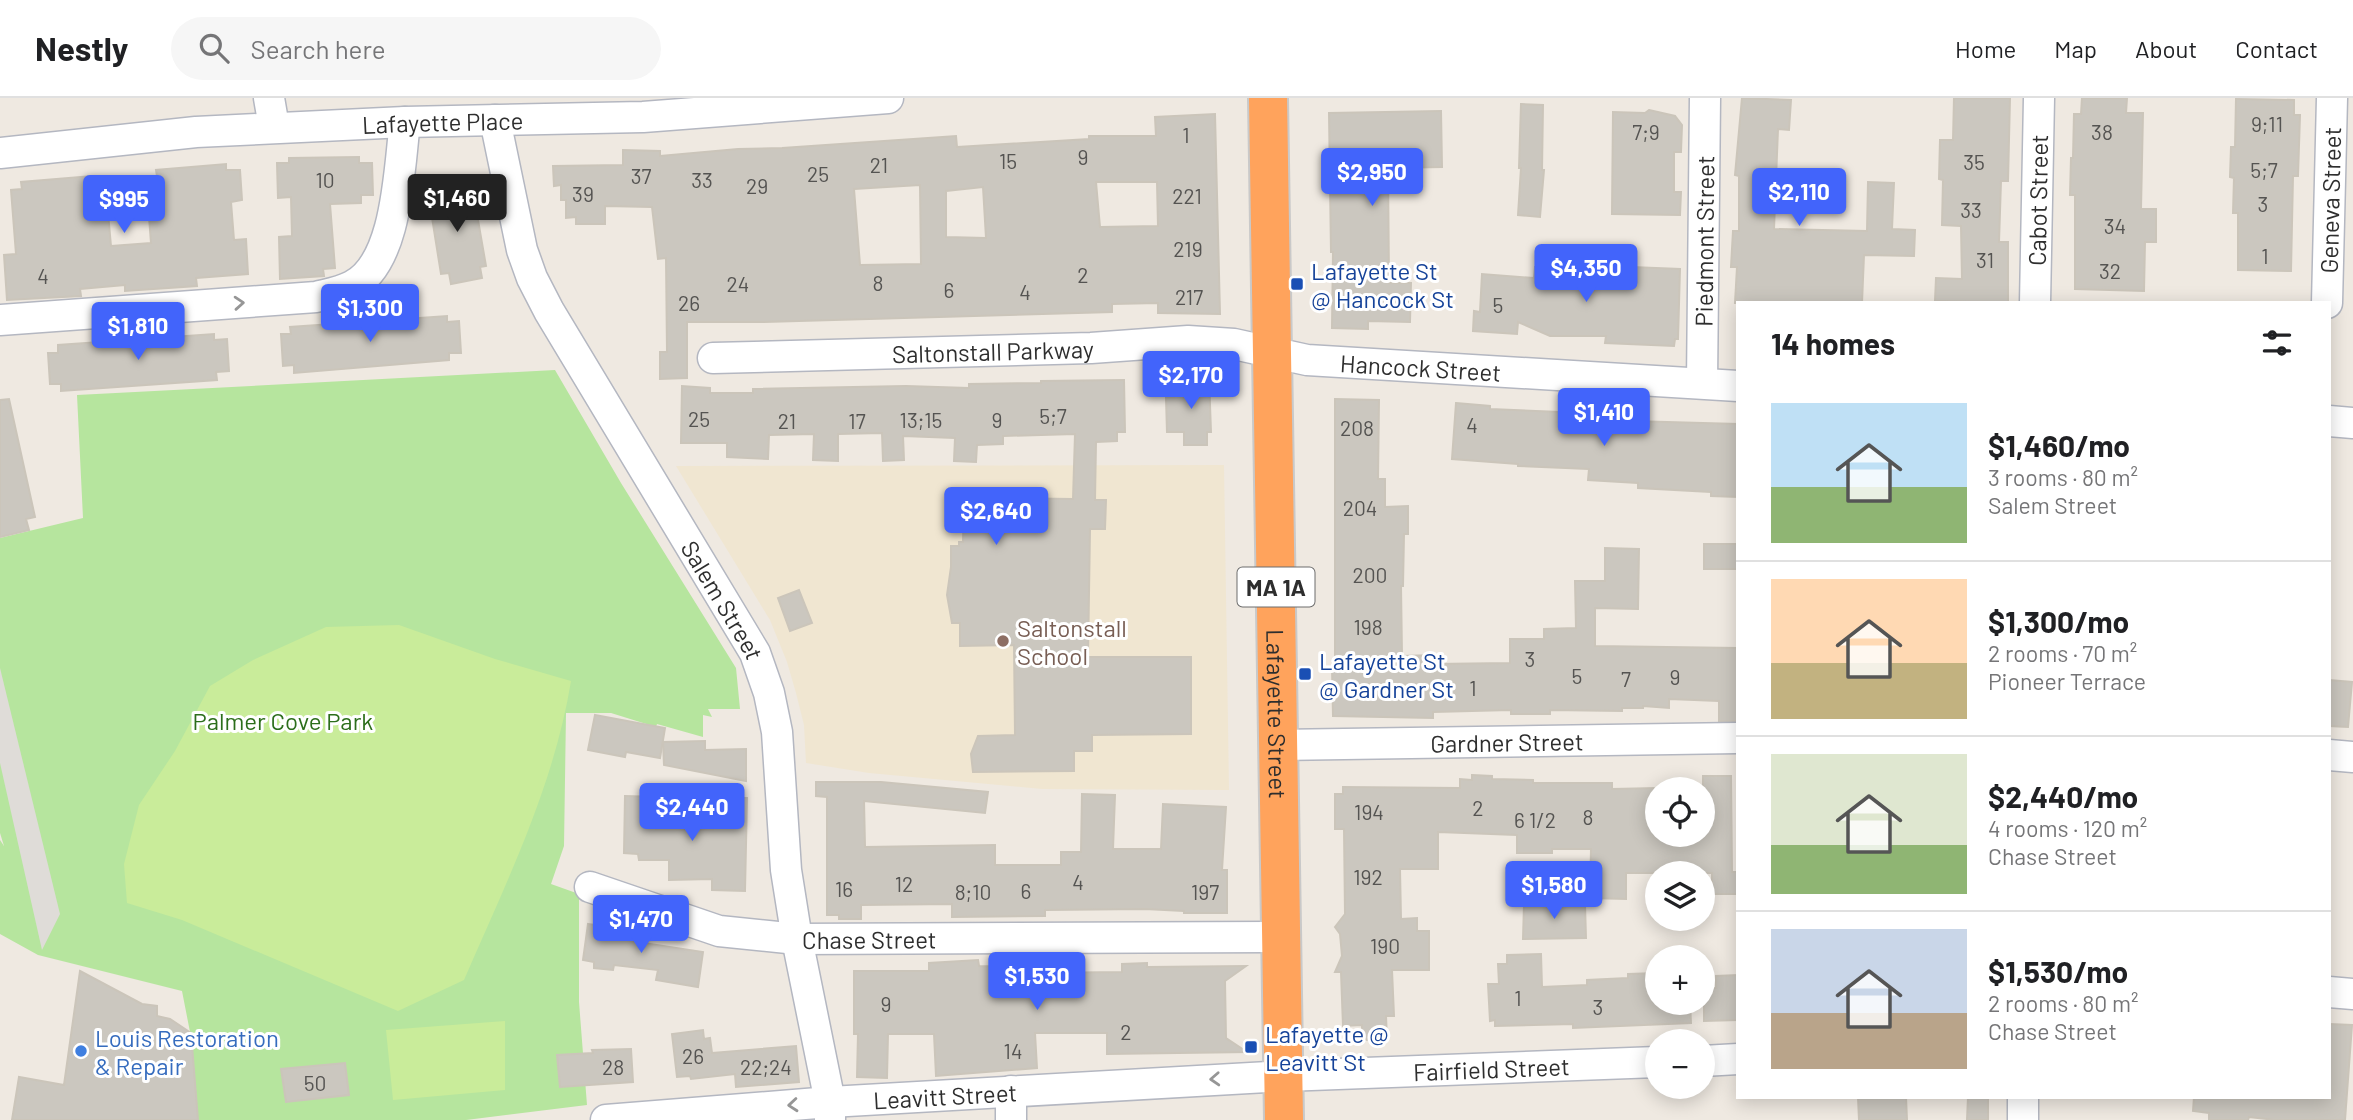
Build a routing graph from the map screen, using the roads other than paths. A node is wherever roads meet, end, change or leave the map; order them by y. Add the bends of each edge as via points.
1 (269, 98) edge
2 (888, 98) edge
3 (1268, 98) edge
4 (1705, 98) edge
5 (2039, 98) edge
6 (2332, 98) edge
7 (495, 120) junction
8 (405, 122) junction
9 (274, 127) junction
10 (0, 153) edge
11 (2035, 301) edge
12 (2327, 301) edge
13 (0, 320) edge
14 (1272, 352) junction
15 (713, 358) dead end
16 (1702, 383) junction
17 (1736, 386) edge
18 (2331, 421) edge
19 (2353, 422) edge
20 (1736, 738) edge
21 (1278, 745) junction
22 (2331, 755) edge
23 (2353, 757) edge
24 (590, 887) dead end
25 (1281, 937) junction
26 (797, 939) junction
27 (2331, 992) edge
28 (2353, 994) edge
29 (1736, 1059) edge
30 (1715, 1060) edge
31 (1645, 1062) edge
32 (1284, 1076) junction
33 (1011, 1091) junction
34 (2023, 1099) edge
35 (830, 1111) edge
36 (606, 1120) edge
37 (1012, 1120) edge
38 (1284, 1120) edge
39 (2023, 1120) edge

1 - 9 street
2 - 7 street, Lafayette Place via 653,117
3 - 14 highway, Lafayette Street / MA 1A
4 - 16 street, Piedmont Street
5 - 11 street, Cabot Street
6 - 12 street, Geneva Street
7 - 8 street, Lafayette Place
7 - 26 street, Salem Street via 522,250 533,278 755,653 777,732 786,870
8 - 9 street, Lafayette Place
13 -> 8 street via 316,297 353,286 375,265 387,239
9 - 10 street, Lafayette Place
14 - 15 street, Saltonstall Parkway via 1188,341 1091,348
14 - 16 street, Hancock Street via 1307,360
14 - 21 highway, Lafayette Street / MA 1A
16 - 17 street, Hancock Street
18 - 19 street
20 - 21 street, Gardner Street
21 - 25 highway, Lafayette Street / MA 1A
22 - 23 street
24 - 26 street, Chase Street via 719,931
25 - 26 street, Chase Street
25 - 32 highway, Lafayette Street / MA 1A
26 - 35 street, Salem Street
27 - 28 street
29 - 30 street
31 - 32 street, Fairfield Street
32 -> 33 street, Leavitt Street
32 - 38 highway, Lafayette Street / MA 1A
33 - 35 street, Leavitt Street
33 - 37 street
34 - 39 street
35 -> 36 street, Leavitt Street

